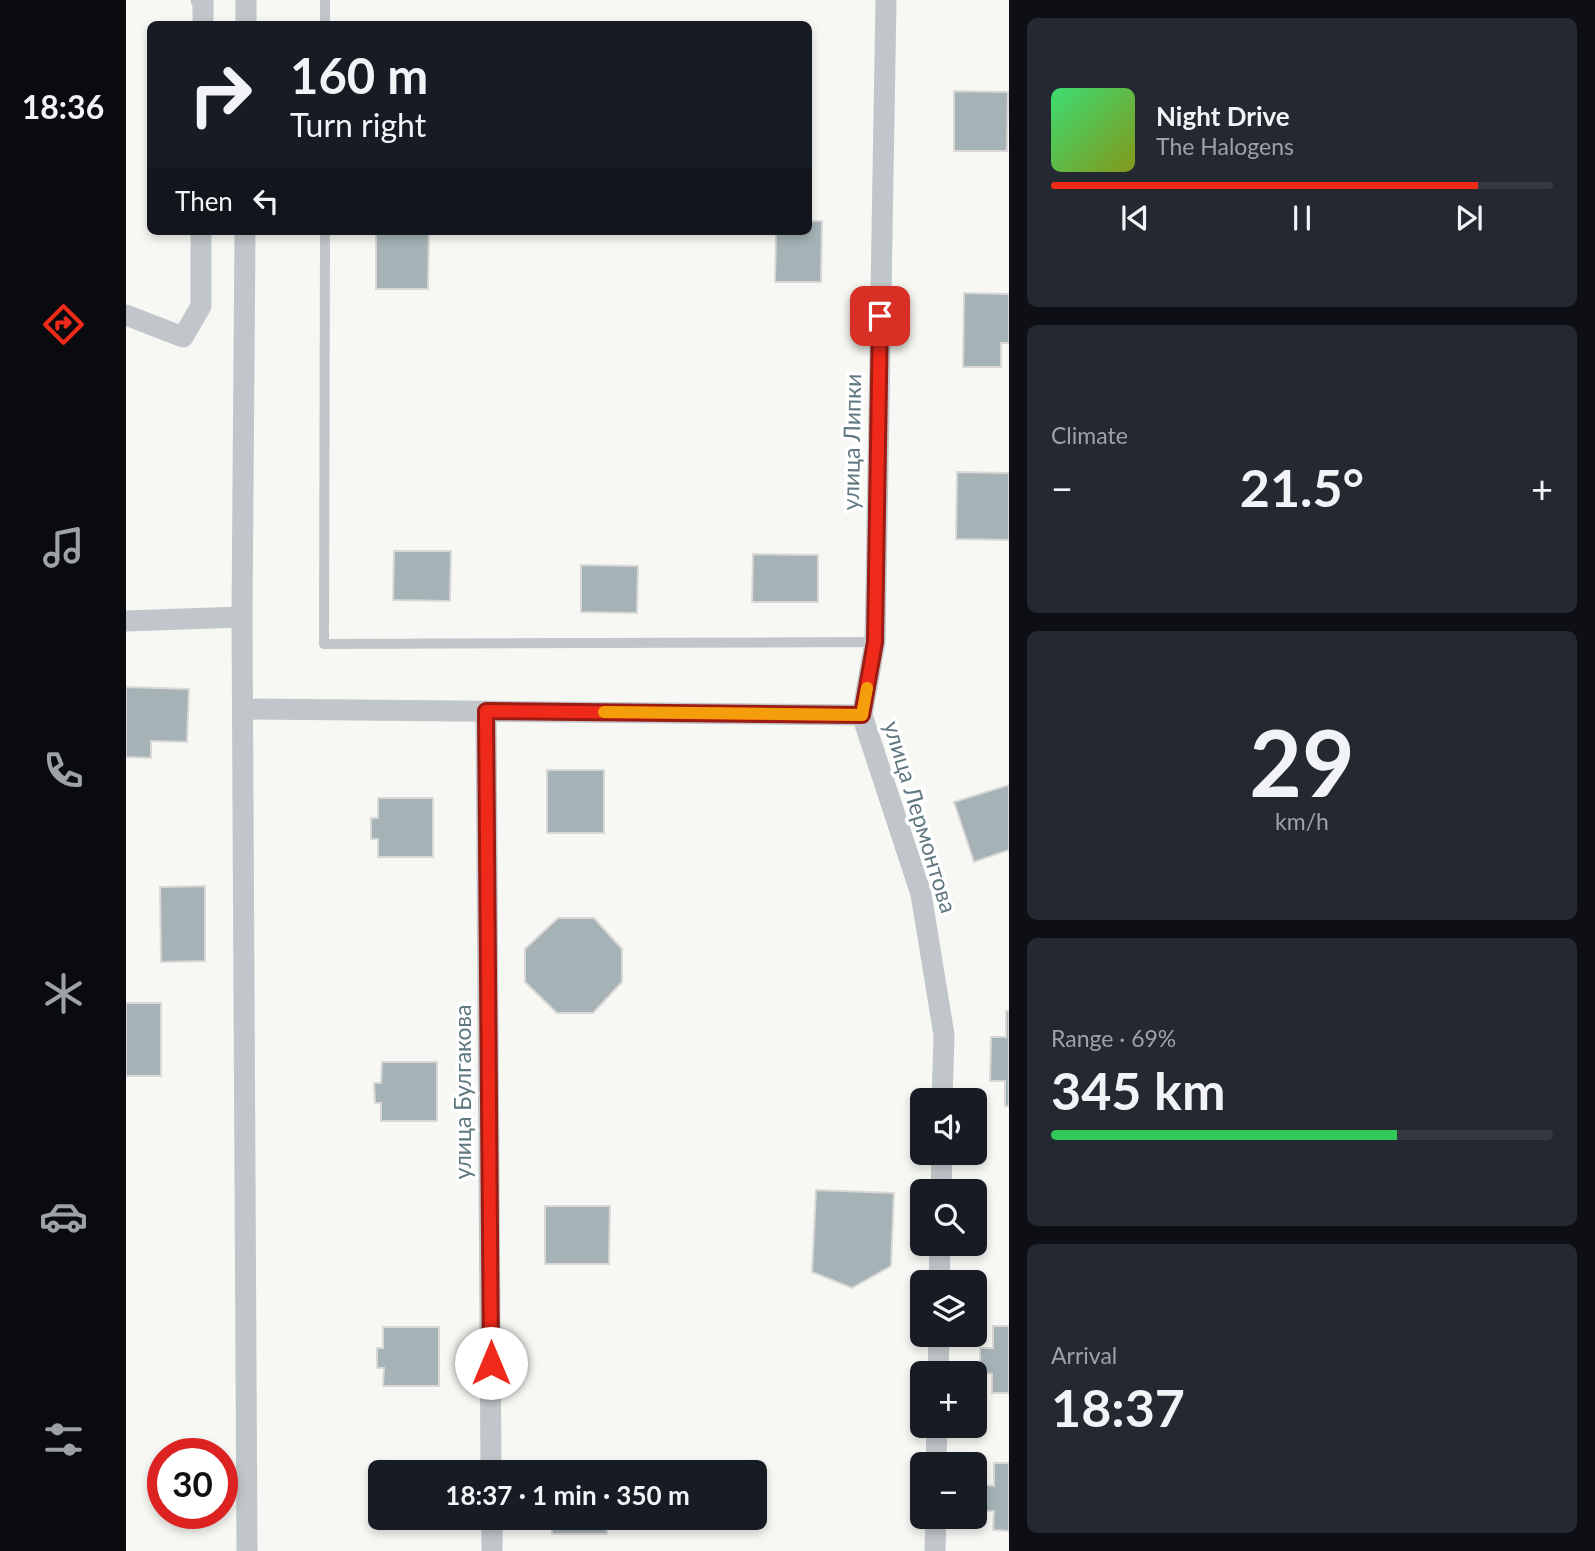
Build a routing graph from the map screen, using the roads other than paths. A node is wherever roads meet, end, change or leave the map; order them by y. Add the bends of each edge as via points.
1 (201, 0) edge
2 (246, 0) edge
3 (325, 0) edge
4 (886, 0) edge
5 (203, 21) edge
6 (246, 21) edge
7 (325, 21) edge
8 (201, 235) edge
9 (245, 235) edge
10 (325, 235) edge
11 (126, 315) edge
12 (242, 617) junction
13 (126, 621) edge
14 (875, 642) junction
15 (243, 709) junction
16 (486, 711) junction
17 (862, 715) junction
18 (943, 1088) edge
19 (491, 1460) edge
20 (936, 1529) edge
21 (492, 1530) edge
22 (247, 1551) edge
23 (492, 1551) edge
24 (935, 1551) edge

1 - 5 street
2 - 6 street
3 - 7 lane
4 - 14 street, улица Липки
8 - 11 street via 201,306 183,337
9 - 12 street
10 - 14 lane via 324,644
12 - 13 street
12 - 15 street
14 - 17 street, улица Липки
15 - 16 street
15 - 22 street
16 - 17 street
16 - 19 street, улица Булгакова
17 - 18 street, улица Лермонтова via 921,894 944,1035
20 - 24 street
21 - 23 street

